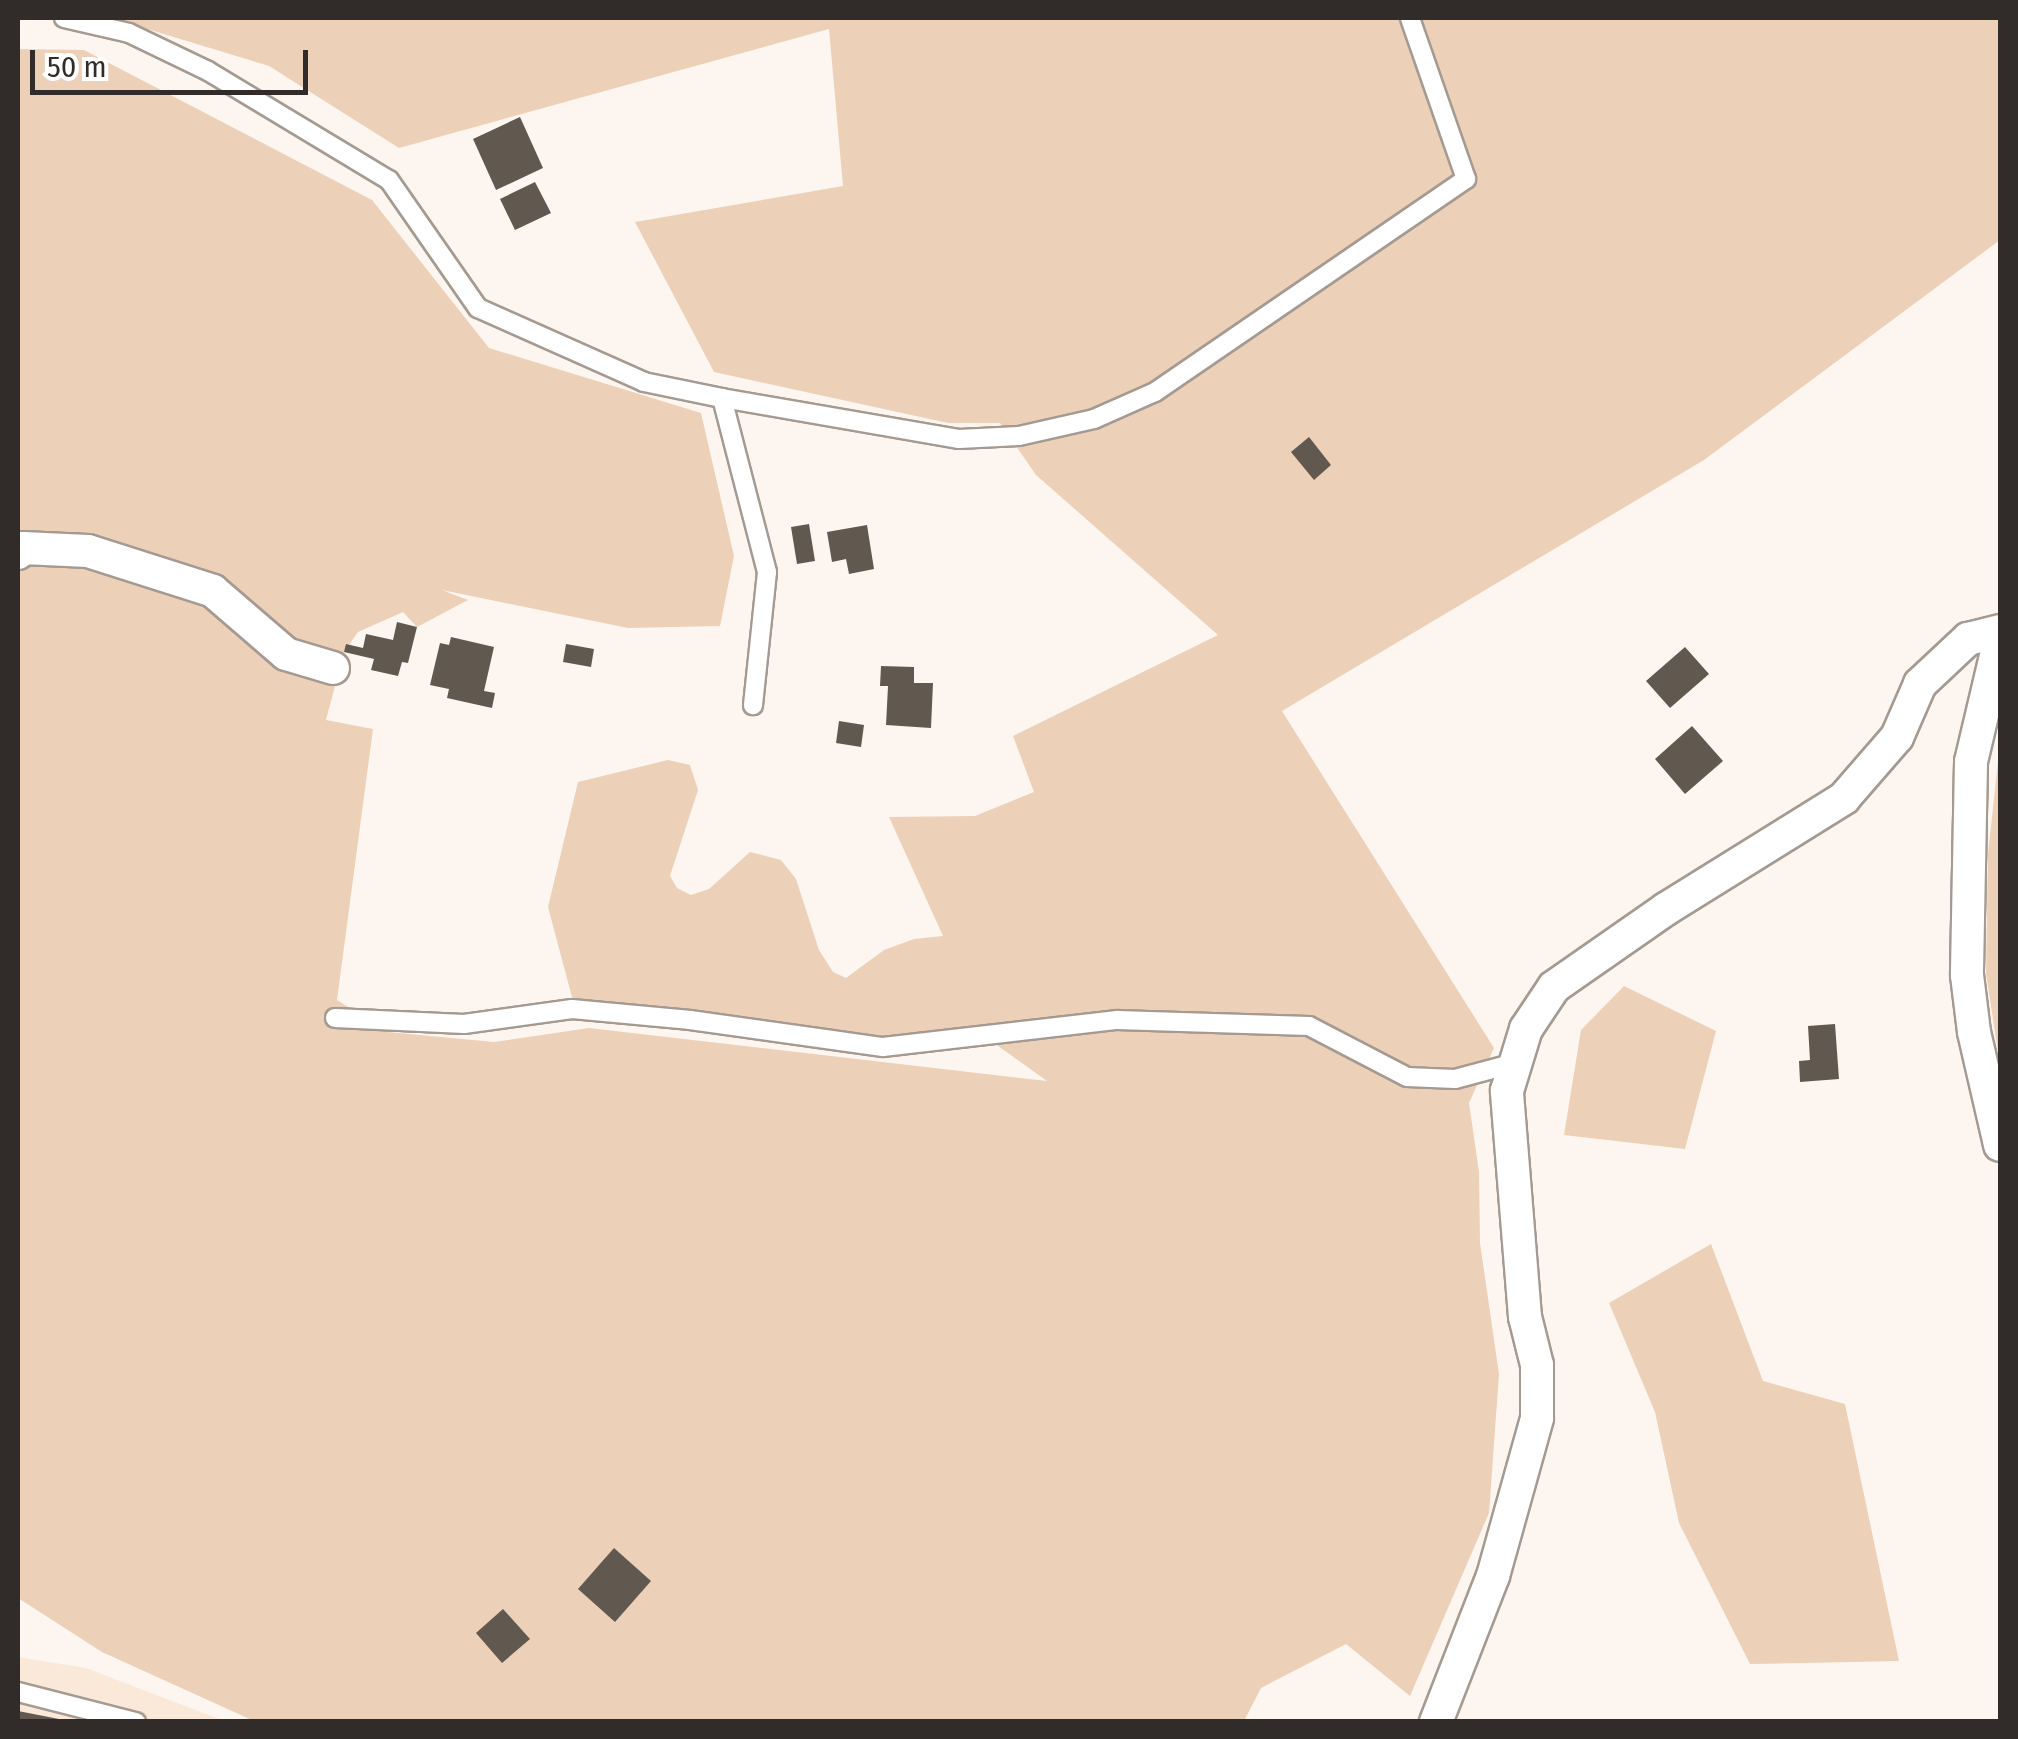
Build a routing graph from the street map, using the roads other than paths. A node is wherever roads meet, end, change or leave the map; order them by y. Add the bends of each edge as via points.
1 (64, 18) edge
2 (1410, 18) edge
3 (722, 398) junction
4 (18, 553) edge
5 (2000, 631) edge
6 (2000, 639) edge
7 (332, 668) dead end
8 (753, 705) dead end
9 (335, 1018) dead end
10 (1515, 1063) junction
11 (2000, 1144) edge
12 (18, 1692) edge
13 (136, 1722) edge
14 (1436, 1722) edge

1 - 3 lane via 129,34 208,71 390,180 478,308 644,382
2 - 3 lane via 1466,179 1155,392 1038,432 959,438
3 - 8 lane via 768,572
4 - 7 street via 88,551 213,591 286,654
5 - 10 street via 1968,639 1920,684 1897,737 1844,798 1554,987 1526,1029
6 - 11 street via 1971,762 1967,975
9 - 10 lane via 464,1024 572,1009 883,1047 1117,1020 1310,1026 1407,1077 1455,1079
10 - 14 street via 1507,1091 1537,1418 1493,1576
12 - 13 lane

